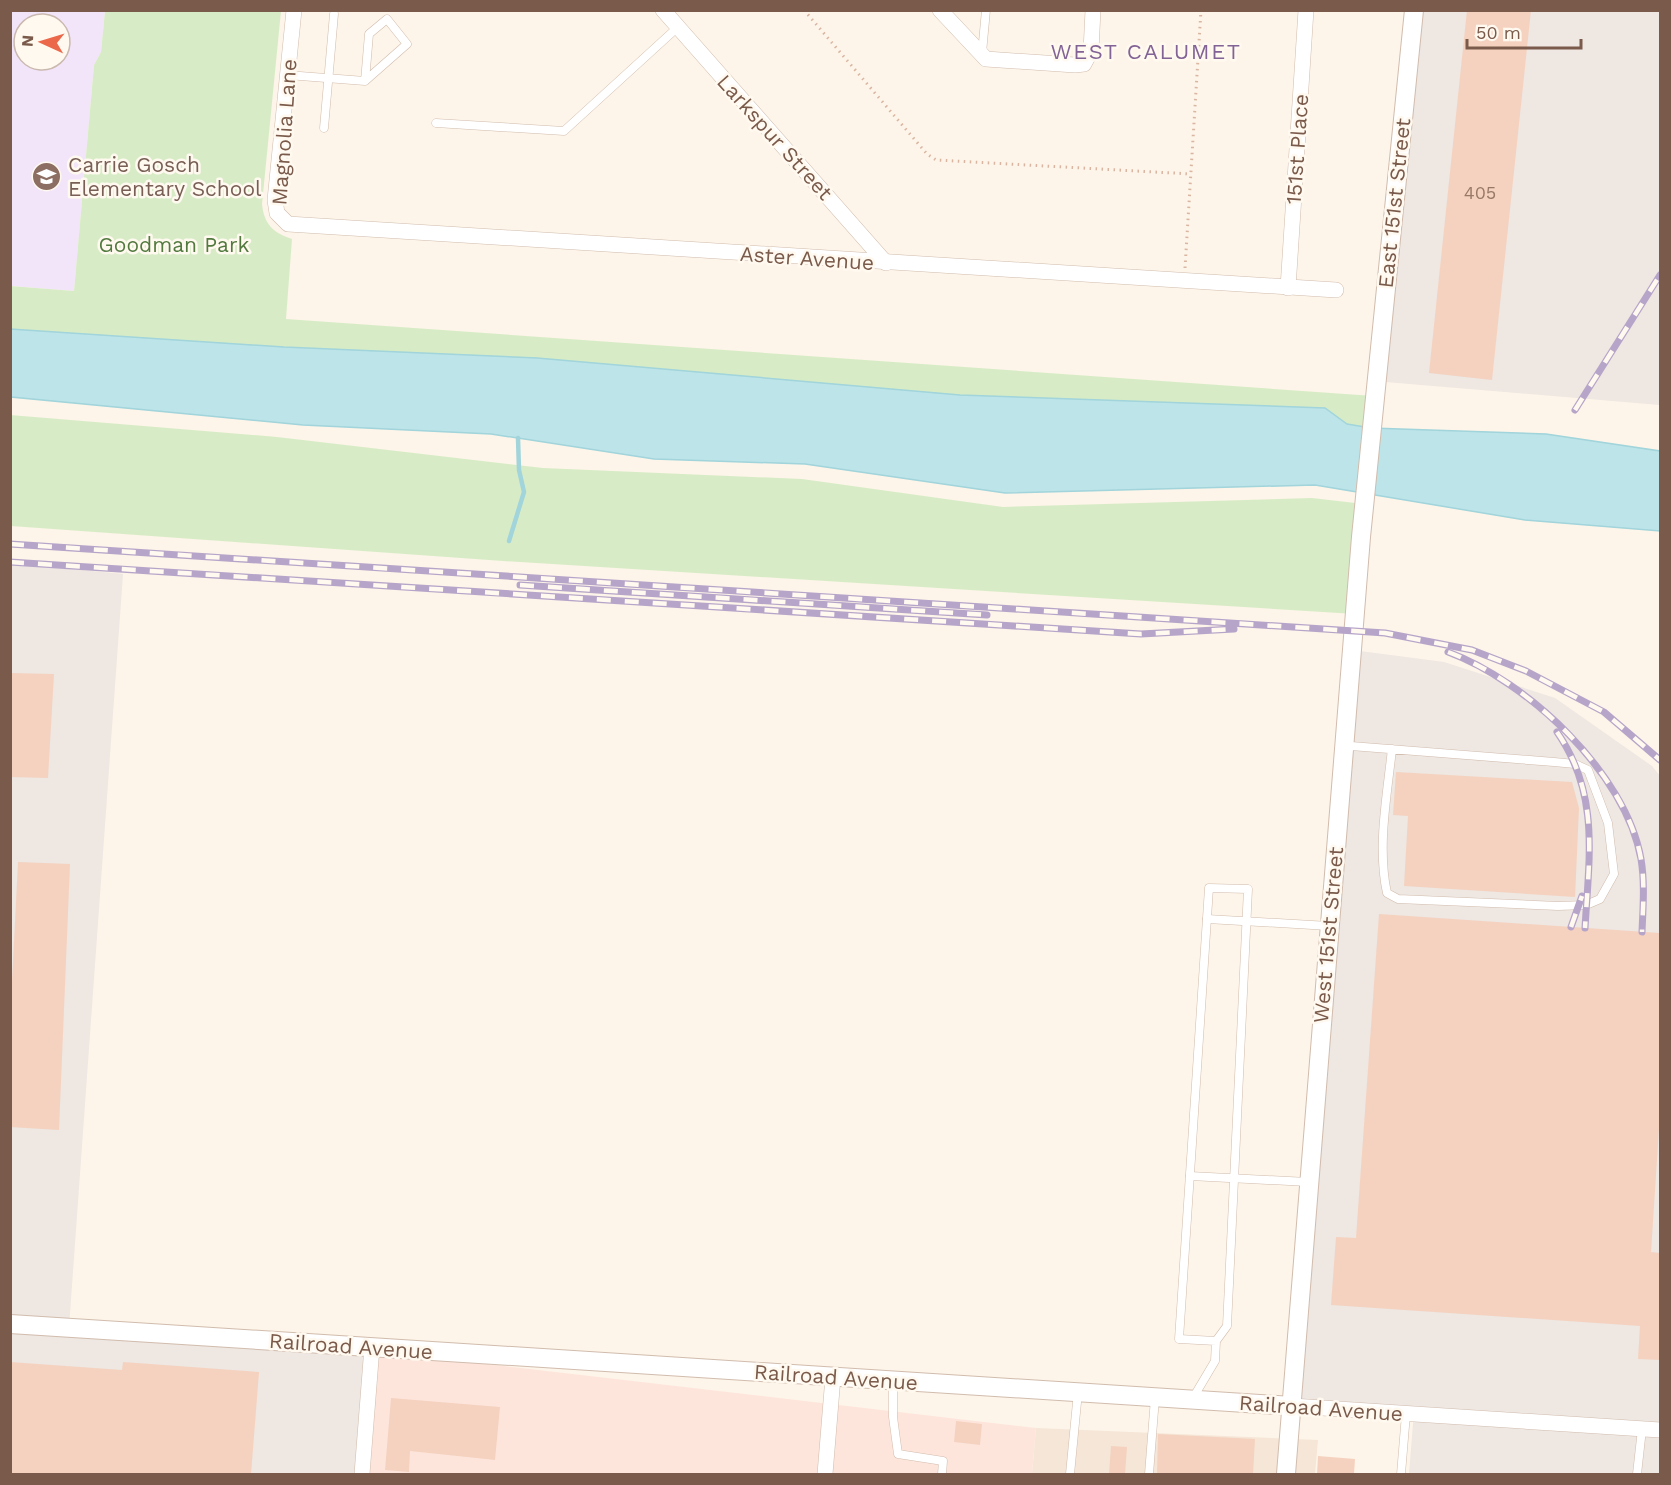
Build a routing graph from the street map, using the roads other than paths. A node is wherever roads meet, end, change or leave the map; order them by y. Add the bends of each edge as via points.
1 (294, 10) edge
2 (663, 10) edge
3 (940, 10) edge
4 (986, 10) edge
5 (1094, 10) edge
6 (1306, 10) edge
7 (1414, 10) edge
8 (334, 14) dead end
9 (678, 27) junction
10 (982, 57) junction
11 (287, 75) junction
12 (329, 78) junction
13 (365, 81) junction
14 (436, 123) dead end
15 (324, 128) dead end
16 (280, 218) joint
17 (886, 262) junction
18 (1288, 288) junction
19 (1336, 290) dead end
20 (1374, 396) joint
21 (1344, 746) junction
22 (1392, 749) junction
23 (1207, 919) junction
24 (1247, 921) junction
25 (1329, 926) junction
26 (1190, 1176) junction
27 (1234, 1178) junction
28 (1308, 1182) junction
29 (10, 1324) edge
30 (1216, 1341) junction
31 (372, 1347) junction
32 (833, 1377) junction
33 (893, 1380) junction
34 (1078, 1392) junction
35 (1155, 1397) junction
36 (1193, 1400) junction
37 (1292, 1406) junction
38 (1406, 1414) junction
39 (1642, 1429) junction
40 (1660, 1430) edge
41 (362, 1474) edge
42 (825, 1474) edge
43 (942, 1474) edge
44 (1070, 1474) edge
45 (1149, 1474) edge
46 (1286, 1474) edge
47 (1401, 1474) edge
48 (1637, 1474) edge

1 - 11 street, Magnolia Lane
2 - 9 street, Larkspur Street
3 - 10 street
4 - 10 lane
5 - 10 street via 1091,51 1080,65
6 - 18 street, 151st Place
7 - 20 street, East 151st Street
8 - 12 lane
9 - 14 lane via 564,131
9 - 17 street, Larkspur Street
11 - 12 lane
11 - 16 street, Magnolia Lane via 275,200
12 - 13 lane
12 - 15 lane
13 - 13 lane via 407,44 387,19 369,34
16 - 17 street, Aster Avenue via 293,225
17 - 18 street, Aster Avenue
18 - 19 street, Aster Avenue
20 - 21 street, West 151st Street
21 - 22 lane
21 - 25 street, West 151st Street
22 - 22 lane via 1575,764 1588,770 1608,823 1614,874 1600,899 1586,905 1558,906 1398,899 1387,893 1383,876 1384,821
23 - 24 lane
23 - 24 lane via 1209,888 1248,889
23 - 26 lane
24 - 25 lane
24 - 27 lane
25 - 28 street, West 151st Street
26 - 27 lane
26 - 30 lane via 1179,1339
27 - 28 lane
27 - 30 lane via 1227,1326
28 - 37 street, West 151st Street
29 - 31 street, Railroad Avenue
30 - 36 lane via 1215,1360
31 - 32 street, Railroad Avenue
31 - 41 street
32 - 33 street, Railroad Avenue
32 - 42 street
33 - 34 street, Railroad Avenue
33 - 43 lane via 898,1454 943,1461
34 - 35 street, Railroad Avenue
34 - 44 lane
35 - 36 street, Railroad Avenue
35 - 45 lane
36 - 37 street, Railroad Avenue
37 - 38 street, Railroad Avenue
37 - 46 street, West 151st Street
38 - 39 street, Railroad Avenue
38 - 47 lane
39 - 40 street, Railroad Avenue
39 - 48 lane

